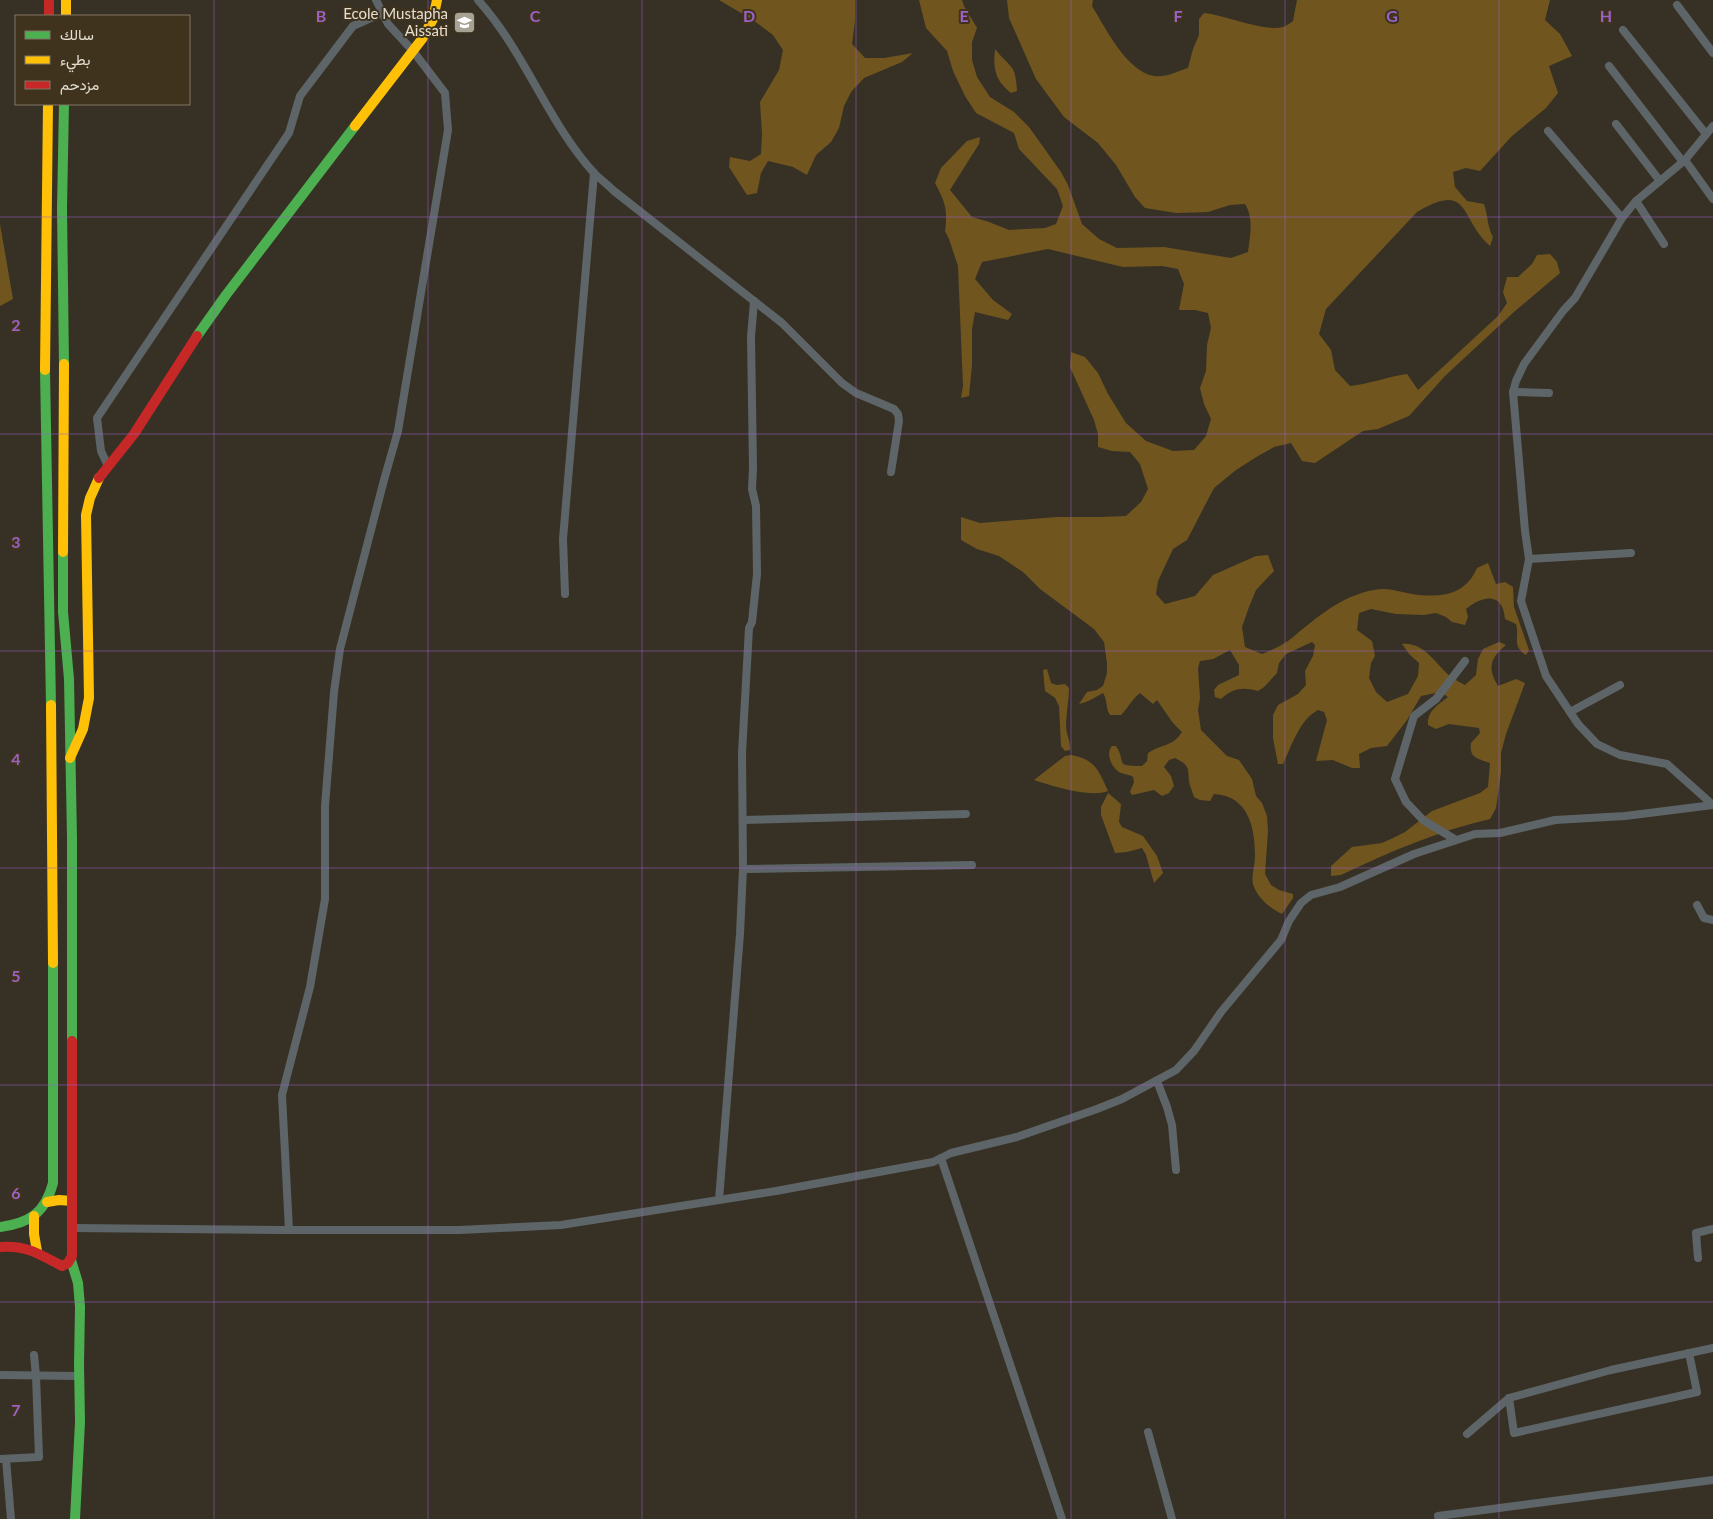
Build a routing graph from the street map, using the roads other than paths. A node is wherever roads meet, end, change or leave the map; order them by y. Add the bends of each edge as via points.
1 (49, 0) edge
2 (66, 0) edge
3 (376, 0) edge
4 (437, 0) edge
5 (478, 0) edge
6 (1678, 4) dead end
7 (382, 13) junction
8 (49, 15) edge
9 (66, 15) edge
10 (1622, 30) dead end
11 (413, 51) junction
12 (1713, 53) edge
13 (1609, 66) dead end
14 (48, 105) edge
15 (64, 105) edge
16 (1616, 124) dead end
17 (1713, 126) edge
18 (1548, 131) dead end
19 (1706, 134) junction
20 (1684, 161) junction
21 (594, 173) junction
22 (1660, 181) junction
23 (1713, 199) edge
24 (1636, 201) junction
25 (1622, 218) junction
26 (1664, 244) dead end
27 (754, 301) junction
28 (1513, 392) junction
29 (1549, 393) dead end
30 (108, 466) junction
31 (891, 472) dead end
32 (1631, 553) dead end
33 (1529, 559) junction
34 (565, 594) dead end
35 (50, 643) junction
36 (66, 643) junction
37 (1465, 661) dead end
38 (1620, 685) dead end
39 (1570, 712) junction
40 (69, 759) junction
41 (1713, 805) edge
42 (966, 814) dead end
43 (743, 820) junction
44 (1456, 840) junction
45 (972, 865) dead end
46 (743, 870) junction
47 (1698, 905) dead end
48 (1713, 920) edge
49 (1157, 1081) junction
50 (941, 1158) junction
51 (1176, 1170) dead end
52 (719, 1200) junction
53 (72, 1201) junction
54 (46, 1202) junction
55 (34, 1216) junction
56 (0, 1227) edge
57 (72, 1228) junction
58 (1713, 1229) edge
59 (289, 1230) junction
60 (0, 1247) edge
61 (37, 1252) junction
62 (1698, 1258) dead end
63 (71, 1260) junction
64 (1713, 1348) edge
65 (1689, 1353) junction
66 (34, 1355) dead end
67 (0, 1375) edge
68 (36, 1376) junction
69 (79, 1376) junction
70 (1509, 1398) junction
71 (1148, 1432) dead end
72 (1467, 1434) dead end
73 (3, 1459) edge
74 (1713, 1480) edge
75 (1438, 1516) dead end
76 (11, 1519) edge
77 (75, 1519) edge
78 (1062, 1519) edge
79 (1172, 1519) edge

1 - 8 main road
2 - 9 main road
3 - 7 street
4 - 11 main road via 433,19
5 - 21 street via 508,39 556,120
6 - 12 street
7 - 11 street
7 - 30 street via 353,26 300,96 290,133 97,418 101,451
10 - 19 street
11 - 30 main road via 226,295 134,434
11 - 59 street via 445,93 448,130 398,431 340,650 325,806 325,899 310,987 282,1095
13 - 20 street
14 - 35 main road via 45,382
15 - 36 main road via 63,612
16 - 22 street
17 - 19 street
18 - 25 street
19 - 20 street
20 - 22 street
20 - 23 street
21 - 27 street
21 - 34 street via 563,538
22 - 24 street
24 - 25 street
24 - 26 street
25 - 28 street via 1575,298 1524,364
27 - 31 street via 802,342 842,383 856,393 894,409 900,421
27 - 43 street via 751,337 752,489 756,506 757,574 749,637 742,753
28 - 29 street
28 - 33 street
30 - 40 main road via 90,498 86,515 89,698 81,736
32 - 33 street
33 - 39 street via 1521,601 1546,676
35 - 36 main road
35 - 54 main road via 53,1176
36 - 40 main road
37 - 44 street via 1436,699 1414,716 1395,779 1406,802 1423,820
38 - 39 street
39 - 41 street via 1597,744 1620,755 1667,764
40 - 53 main road
41 - 44 street via 1625,816 1555,820 1500,834 1475,834
42 - 43 street
43 - 46 street
44 - 49 street via 1414,854 1340,887 1311,895 1301,903 1280,940 1221,1012 1194,1051 1176,1070
45 - 46 street
46 - 52 street
47 - 48 street via 1704,918
49 - 50 street via 1122,1099 1053,1126
49 - 51 street via 1172,1125
50 - 52 street
50 - 78 street
52 - 59 street via 561,1224 460,1230
53 - 54 main road
53 - 57 main road
54 - 55 main road
55 - 56 main road via 21,1224
55 - 61 main road
57 - 59 street
57 - 63 main road
58 - 62 street via 1696,1233
60 - 61 main road via 22,1247
61 - 63 main road via 58,1265 66,1265
63 - 69 main road via 80,1294
64 - 65 street
65 - 70 street
65 - 70 street via 1698,1392 1514,1433
66 - 68 street
67 - 68 street
68 - 69 street
68 - 73 street via 38,1457
69 - 77 main road
70 - 72 street
71 - 79 street
73 - 76 street
74 - 75 street

